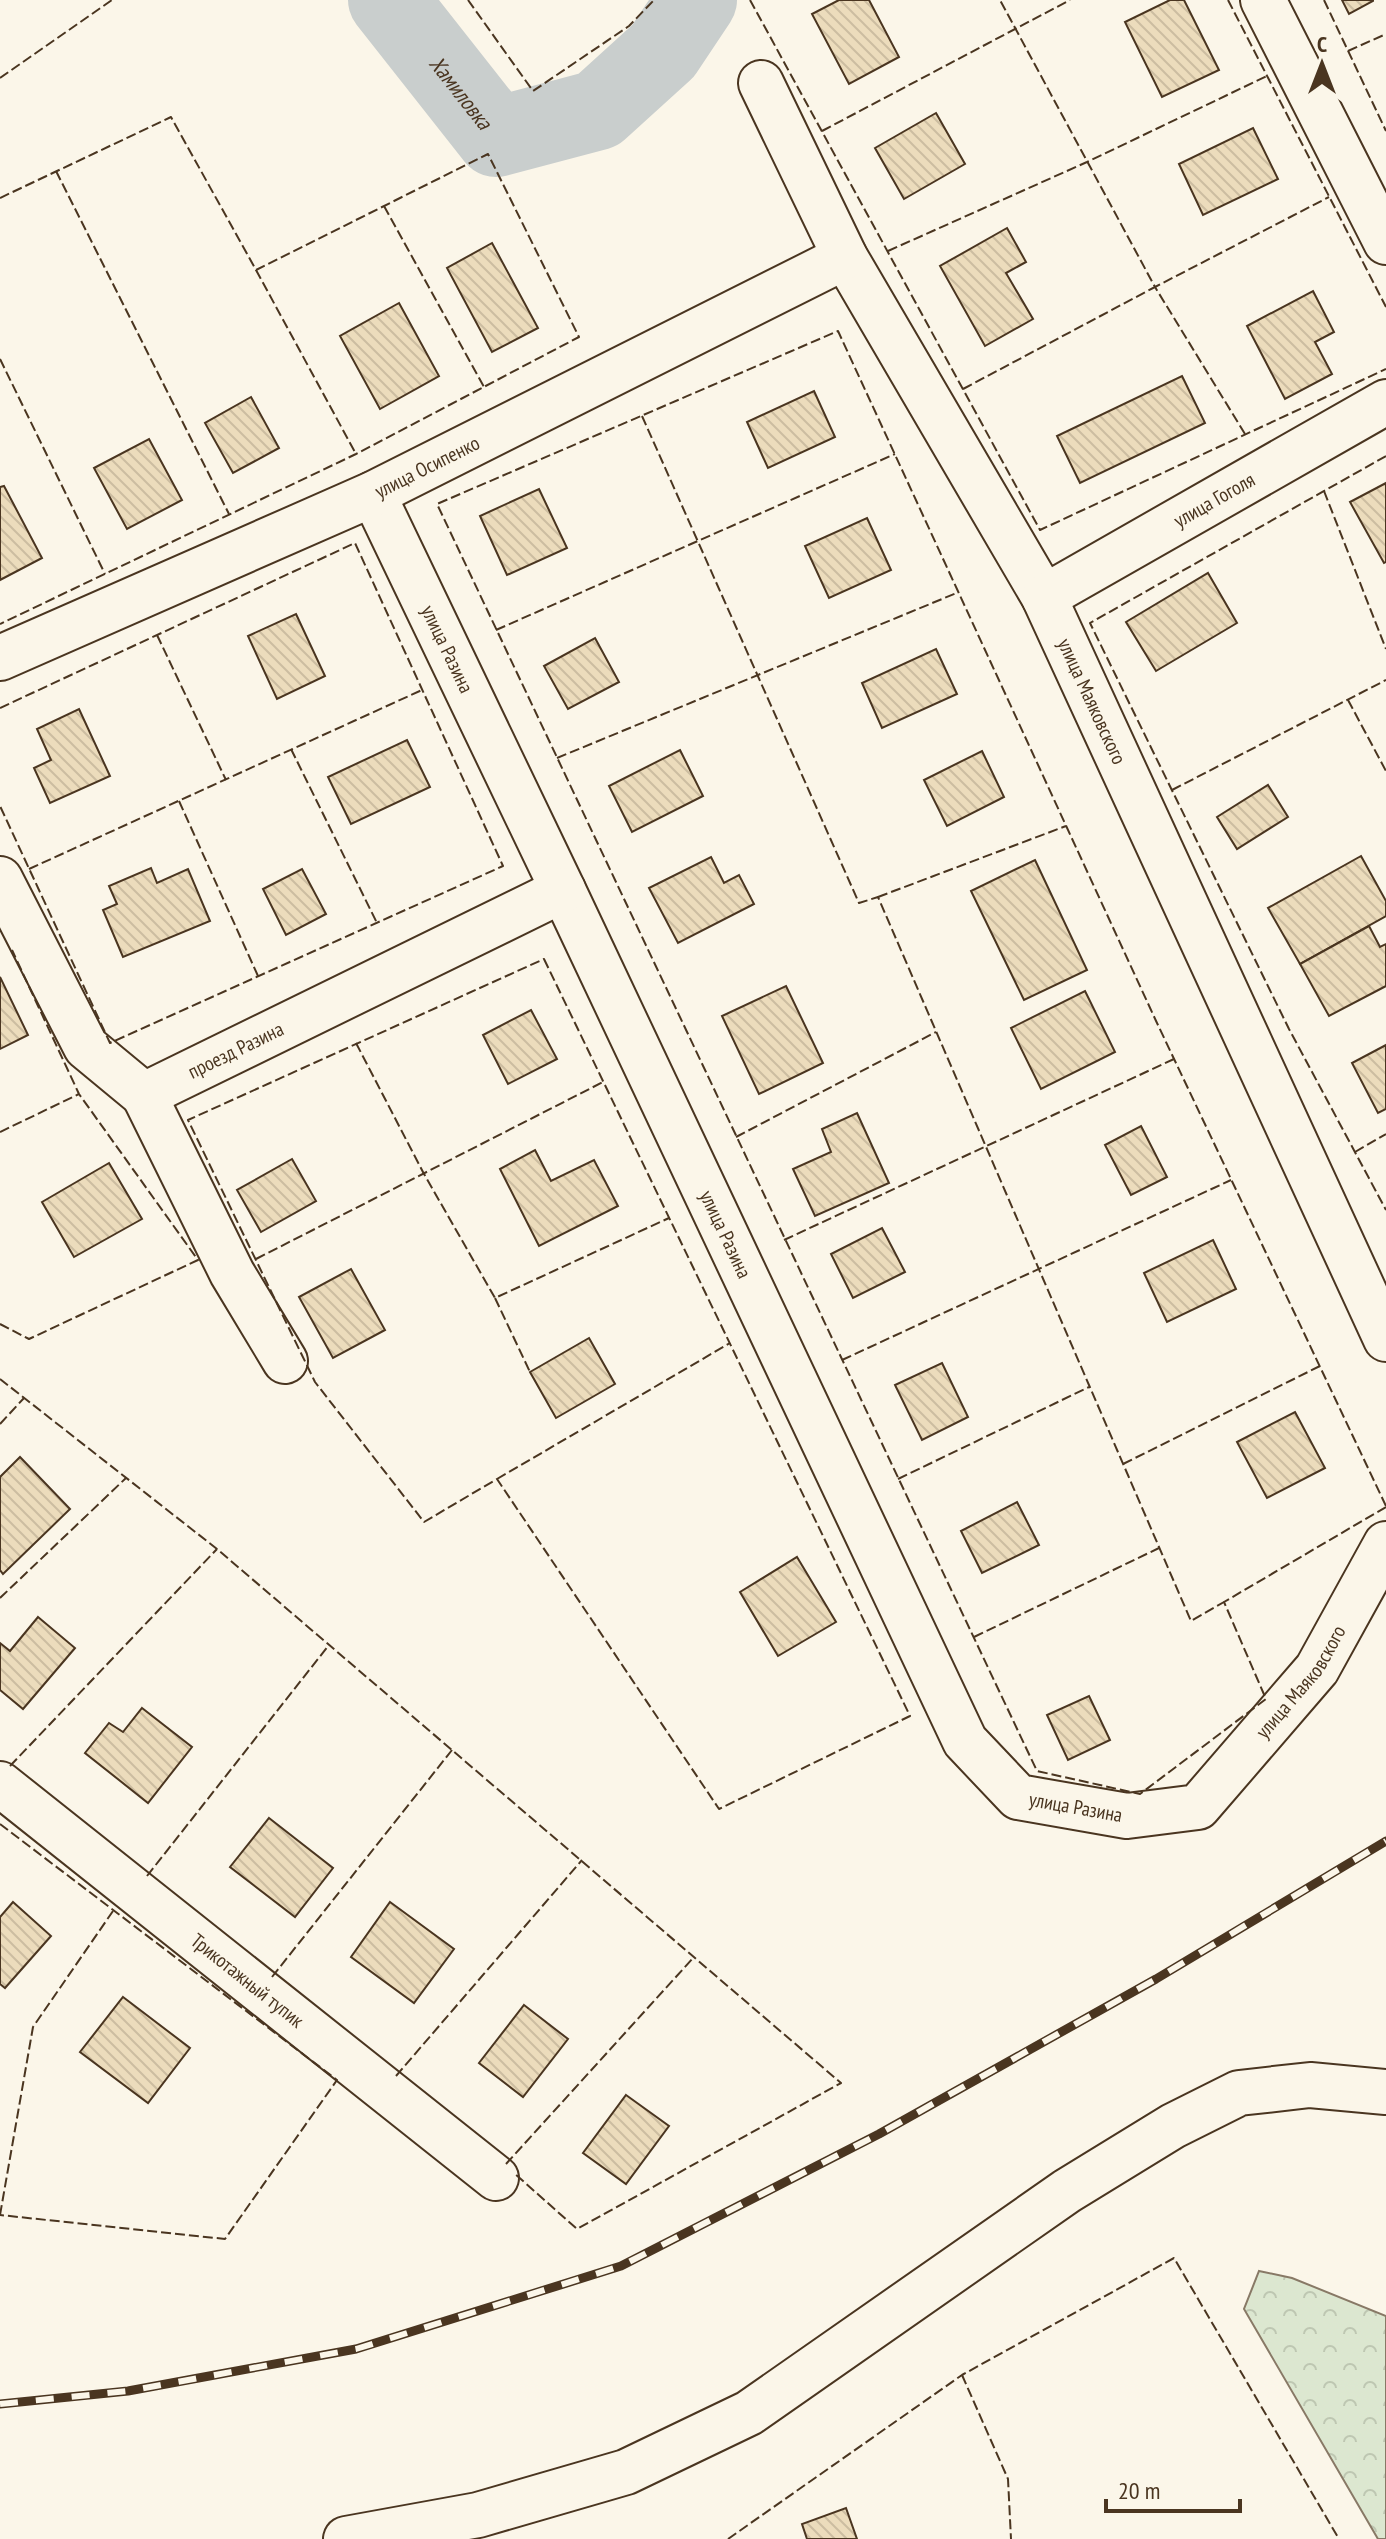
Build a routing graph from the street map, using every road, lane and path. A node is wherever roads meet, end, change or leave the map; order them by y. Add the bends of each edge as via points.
1 (1263, 0) edge
2 (761, 83) dead end
3 (1386, 242) edge
4 (845, 257) junction
5 (1386, 402) edge
6 (373, 494) junction
7 (1044, 597) junction
8 (0, 658) edge
9 (0, 879) edge
10 (563, 890) junction
11 (144, 1095) junction
12 (1386, 1339) edge
13 (285, 1361) dead end
14 (1386, 1544) edge
15 (0, 1784) edge
16 (1198, 1807) joint
17 (1386, 2092) edge
18 (496, 2178) dead end
19 (346, 2539) edge

1 - 3 street
2 - 4 street, улица Маяковского
4 - 6 street, улица Осипенко
4 - 7 street, улица Маяковского
5 - 7 street, улица Гоголя
6 - 8 street, улица Осипенко
6 - 10 street, улица Разина
7 - 12 street, улица Маяковского
9 - 11 street via 86,1047
10 - 11 street, проезд Разина
10 - 16 street, улица Разина via 965,1741 1018,1797 1127,1816
11 - 13 street via 232,1273
14 - 16 street, улица Маяковского via 1317,1669
15 - 18 street, Трикотажный тупик
17 - 19 street via 1310,2085 1239,2093 1173,2126 1067,2191 749,2413 626,2472 478,2515

